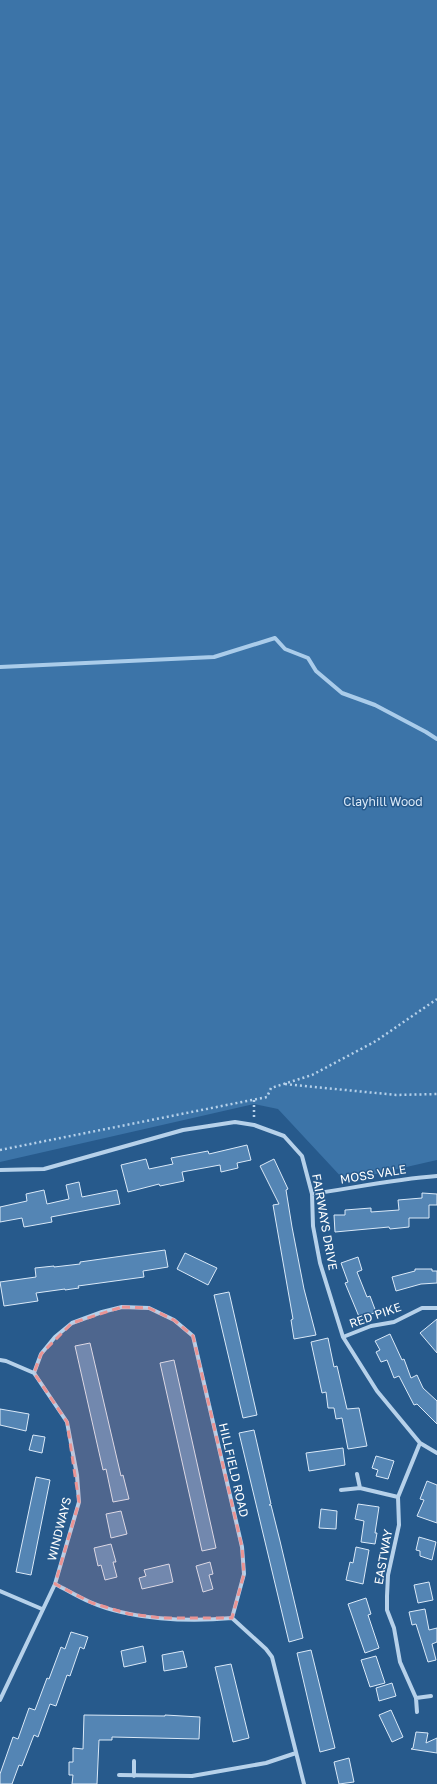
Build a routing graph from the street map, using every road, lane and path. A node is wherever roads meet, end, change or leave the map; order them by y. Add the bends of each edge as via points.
1 (437, 999) edge
2 (283, 1084) junction
3 (437, 1094) edge
4 (254, 1099) junction
5 (254, 1125) junction
6 (0, 1150) edge
7 (0, 1170) edge
8 (437, 1176) edge
9 (312, 1194) junction
10 (437, 1308) edge
11 (343, 1337) junction
12 (0, 1360) edge
13 (34, 1373) junction
14 (420, 1444) junction
15 (437, 1453) edge
16 (357, 1474) dead end
17 (360, 1488) junction
18 (341, 1490) dead end
19 (398, 1497) junction
20 (55, 1584) junction
21 (0, 1591) edge
22 (42, 1609) junction
23 (232, 1618) junction
24 (432, 1696) dead end
25 (416, 1698) junction
26 (0, 1700) edge
27 (417, 1712) dead end
28 (296, 1753) junction
29 (134, 1762) dead end
30 (119, 1775) dead end
31 (134, 1776) junction
32 (304, 1784) edge

1 - 2 path via 376,1041 312,1075
2 - 3 path via 396,1095
2 - 4 path via 271,1088 267,1097
4 - 5 path
4 - 6 path
5 - 7 street, FAIRWAYS DRIVE via 235,1122 183,1130 44,1169
5 - 9 street, FAIRWAYS DRIVE via 284,1136 294,1146 302,1156
8 - 9 street, MOSS VALE
9 - 11 street, FAIRWAYS DRIVE via 313,1226 320,1263
10 - 11 street, RED PIKE via 422,1308 394,1322 372,1326
11 - 14 street, FAIRWAYS DRIVE via 377,1391
12 - 13 street via 6,1360
13 - 20 street, WINDWAYS via 67,1422 77,1475 79,1502
13 - 23 street, HILLFIELD ROAD via 41,1354 55,1337 72,1323 122,1307 148,1308 174,1320 193,1336 242,1547 244,1574
14 - 15 street, FAIRWAYS DRIVE
14 - 19 street, EASTWAY
16 - 17 street
17 - 18 street
17 - 19 street
19 - 25 street, EASTWAY via 399,1525 388,1575 387,1610 394,1628 400,1662
20 - 22 street, WINDWAYS
20 - 23 street via 92,1603 129,1614 175,1619
21 - 22 street
22 - 26 street, WINDWAYS
23 - 28 street via 272,1657
24 - 25 street
25 - 27 street, EASTWAY
28 - 31 street via 266,1763 192,1776
28 - 32 street
29 - 31 street
30 - 31 street

